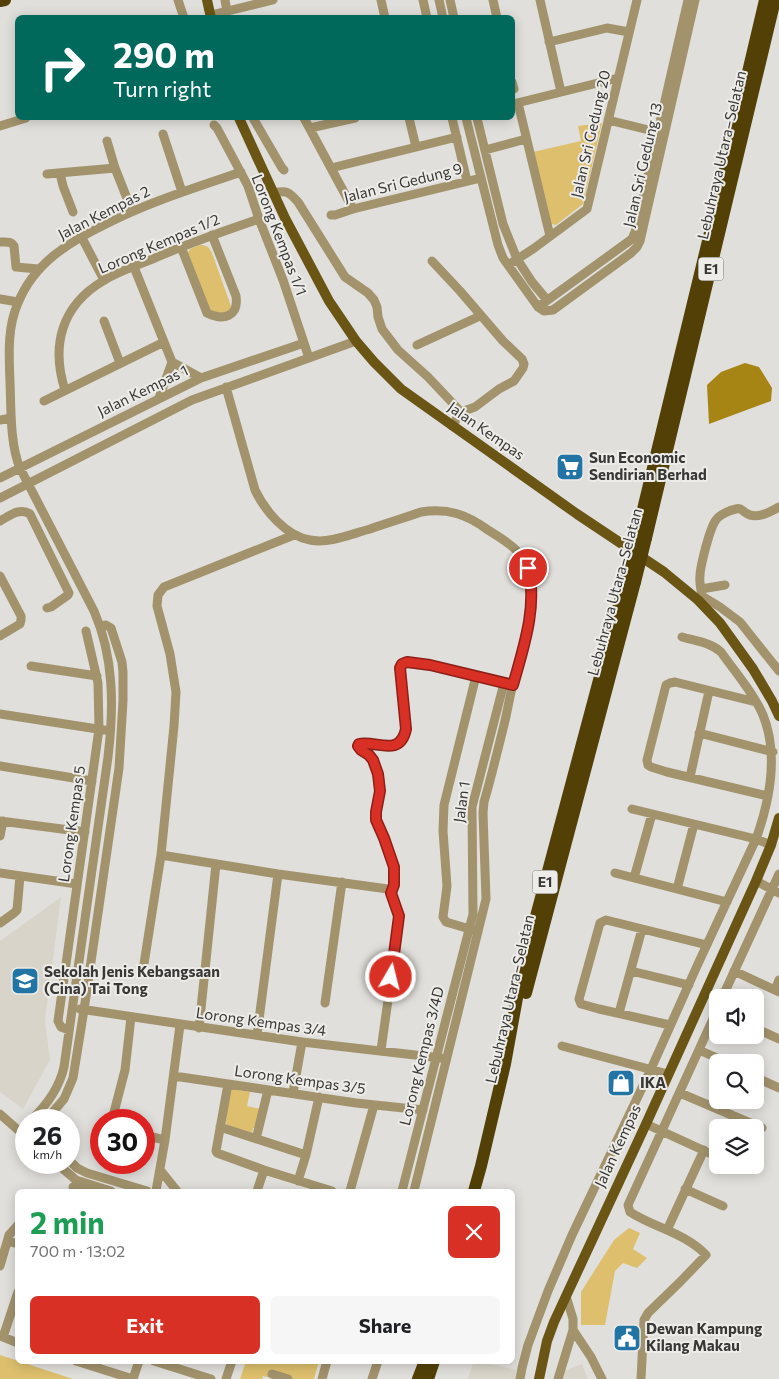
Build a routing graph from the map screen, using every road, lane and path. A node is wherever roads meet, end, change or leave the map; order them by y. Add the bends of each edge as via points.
1 (5, 0) edge
2 (178, 0) edge
3 (207, 0) edge
4 (225, 0) edge
5 (274, 0) edge
6 (380, 0) edge
7 (423, 0) edge
8 (439, 0) edge
9 (450, 0) edge
10 (493, 0) edge
11 (540, 0) edge
12 (637, 0) edge
13 (688, 0) edge
14 (695, 0) edge
15 (764, 0) edge
16 (775, 0) edge
17 (0, 1) edge
18 (228, 14) edge
19 (183, 15) edge
20 (211, 15) edge
21 (384, 15) edge
22 (426, 15) edge
23 (442, 15) edge
24 (453, 15) edge
25 (496, 15) edge
26 (629, 32) junction
27 (549, 42) junction
28 (618, 78) junction
29 (561, 92) junction
30 (515, 103) edge
31 (20, 120) edge
32 (240, 120) edge
33 (254, 120) edge
34 (305, 120) edge
35 (346, 120) edge
36 (409, 120) edge
37 (453, 120) edge
38 (466, 120) edge
39 (478, 120) edge
40 (608, 120) junction
41 (214, 125) dead end
42 (0, 126) edge
43 (310, 128) junction
44 (657, 132) junction
45 (163, 134) dead end
46 (457, 137) junction
47 (526, 139) junction
48 (107, 141) dead end
49 (416, 147) junction
50 (485, 150) junction
51 (115, 168) junction
52 (331, 168) junction
53 (284, 170) dead end
54 (241, 172) junction
55 (46, 174) dead end
56 (60, 174) junction
57 (481, 178) junction
58 (467, 181) junction
59 (182, 192) junction
60 (274, 193) junction
61 (353, 209) junction
62 (132, 211) junction
63 (73, 212) dead end
64 (331, 215) dead end
65 (259, 219) junction
66 (212, 235) junction
67 (81, 236) junction
68 (550, 236) junction
69 (0, 242) edge
70 (181, 247) junction
71 (517, 259) junction
72 (432, 261) dead end
73 (508, 265) junction
74 (134, 267) junction
75 (38, 269) junction
76 (104, 280) junction
77 (0, 299) edge
78 (547, 300) junction
79 (18, 302) junction
80 (538, 307) junction
81 (480, 316) junction
82 (104, 321) dead end
83 (356, 341) junction
84 (164, 342) junction
85 (304, 343) junction
86 (417, 345) dead end
87 (310, 358) junction
88 (172, 362) junction
89 (120, 363) junction
90 (200, 378) junction
91 (226, 387) junction
92 (65, 390) junction
93 (159, 398) junction
94 (44, 401) dead end
95 (462, 412) junction
96 (11, 418) junction
97 (0, 420) edge
98 (452, 426) junction
99 (20, 468) junction
100 (0, 478) edge
101 (28, 484) junction
102 (0, 498) edge
103 (779, 507) edge
104 (0, 521) edge
105 (54, 534) junction
106 (642, 534) junction
107 (294, 535) junction
108 (43, 540) junction
109 (0, 577) edge
110 (631, 578) junction
111 (725, 585) dead end
112 (700, 595) junction
113 (47, 608) dead end
114 (101, 626) junction
115 (86, 631) dead end
116 (0, 636) edge
117 (682, 637) dead end
118 (31, 666) dead end
119 (779, 671) edge
120 (97, 676) junction
121 (476, 676) junction
122 (508, 684) junction
123 (709, 691) junction
124 (756, 702) junction
125 (0, 714) edge
126 (779, 716) edge
127 (99, 730) junction
128 (111, 730) junction
129 (699, 733) junction
130 (773, 752) junction
131 (0, 766) edge
132 (690, 777) junction
133 (92, 781) junction
134 (768, 796) junction
135 (632, 809) dead end
136 (652, 814) junction
137 (779, 818) edge
138 (1, 821) edge
139 (694, 824) junction
140 (85, 832) junction
141 (0, 836) edge
142 (756, 839) junction
143 (771, 845) junction
144 (161, 855) junction
145 (216, 864) junction
146 (0, 873) edge
147 (278, 874) junction
148 (615, 874) dead end
149 (779, 874) edge
150 (20, 876) junction
151 (634, 878) junction
152 (756, 881) junction
153 (342, 882) junction
154 (77, 884) junction
155 (677, 889) junction
156 (776, 891) edge
157 (391, 893) junction
158 (727, 902) junction
159 (0, 922) edge
160 (642, 929) junction
161 (473, 930) junction
162 (707, 945) junction
163 (144, 964) dead end
164 (631, 971) junction
165 (734, 971) junction
166 (779, 980) edge
167 (689, 985) junction
168 (726, 989) edge
169 (777, 991) edge
170 (325, 1003) dead end
171 (72, 1008) junction
172 (84, 1010) junction
173 (619, 1014) junction
174 (131, 1017) junction
175 (180, 1025) junction
176 (670, 1025) junction
177 (198, 1028) junction
178 (709, 1028) edge
179 (69, 1030) junction
180 (764, 1032) edge
181 (257, 1035) junction
182 (779, 1039) edge
183 (302, 1042) junction
184 (562, 1046) dead end
185 (381, 1050) junction
186 (699, 1050) junction
187 (709, 1054) edge
188 (436, 1057) junction
189 (447, 1059) junction
190 (651, 1069) junction
191 (668, 1074) junction
192 (174, 1076) junction
193 (764, 1080) edge
194 (228, 1084) junction
195 (779, 1088) edge
196 (268, 1090) junction
197 (293, 1093) junction
198 (680, 1093) junction
199 (320, 1097) junction
200 (374, 1105) junction
201 (42, 1109) edge
202 (55, 1109) edge
203 (115, 1109) edge
204 (423, 1110) junction
205 (0, 1114) edge
206 (741, 1119) edge
207 (15, 1124) edge
208 (646, 1124) junction
209 (220, 1127) junction
210 (662, 1131) junction
211 (155, 1138) edge
212 (256, 1139) junction
213 (165, 1140) junction
214 (704, 1150) junction
215 (709, 1152) edge
216 (306, 1155) junction
217 (80, 1169) edge
218 (264, 1170) junction
219 (161, 1171) junction
220 (64, 1174) edge
221 (298, 1181) junction
222 (74, 1186) edge
223 (96, 1189) edge
224 (141, 1189) edge
225 (156, 1189) edge
226 (175, 1189) edge
227 (258, 1189) edge
228 (325, 1189) edge
229 (351, 1189) edge
230 (403, 1189) edge
231 (414, 1189) edge
232 (475, 1189) edge
233 (482, 1189) edge
234 (685, 1189) junction
235 (723, 1206) dead end
236 (15, 1227) edge
237 (667, 1230) junction
238 (8, 1241) junction
239 (15, 1243) edge
240 (0, 1266) edge
241 (566, 1296) junction
242 (15, 1300) edge
243 (573, 1330) junction
244 (1, 1337) edge
245 (15, 1342) edge
246 (86, 1364) edge
247 (139, 1364) edge
248 (164, 1364) edge
249 (231, 1364) edge
250 (326, 1364) edge
251 (377, 1364) edge
252 (423, 1364) edge
253 (433, 1364) edge
254 (272, 1374) dead end
255 (133, 1379) edge
256 (211, 1379) edge
257 (226, 1379) edge
258 (288, 1379) edge
259 (322, 1379) edge
260 (372, 1379) edge
261 (418, 1379) edge
262 (428, 1379) edge
263 (520, 1379) edge
264 (539, 1379) edge
265 (558, 1379) edge
266 (602, 1379) edge
267 (642, 1379) edge

1 - 17 highway
2 - 19 street
3 - 20 main road
4 - 18 street
5 - 18 street
6 - 21 street
7 - 22 street
8 - 23 street
9 - 24 street
10 - 25 street
11 - 27 street
12 - 26 street, Jalan Sri Gedung 20
13 - 44 street, Jalan Sri Gedung 13
14 - 80 street, Jalan Sri Gedung 13 via 637,248 553,310 544,311
15 - 106 highway, Lebuhraya Utara–Selatan / E1
16 - 106 highway, Lebuhraya Utara–Selatan / E1
26 - 27 street via 607,28
26 - 28 street, Jalan Sri Gedung 20
27 - 29 street
28 - 29 street
28 - 40 street, Jalan Sri Gedung 20
29 - 30 street
30 - 47 street
31 - 42 street
32 - 60 main road, Jalan Kempas
33 - 53 street
34 - 43 street
35 - 43 street
36 - 49 street
37 - 46 street
38 - 57 street
39 - 50 street
40 - 44 street
40 - 68 street, Jalan Sri Gedung 20 via 587,209
41 - 54 street, Lorong Kempas 1/1
43 - 52 street
44 - 78 street, Jalan Sri Gedung 13 via 632,239
45 - 59 street
46 - 49 street
46 - 58 street
47 - 50 street
47 - 68 street
48 - 51 street
49 - 52 street
50 - 71 street via 503,224
51 - 56 street
51 - 62 street
52 - 61 street
54 - 59 street, Jalan Kempas 2
54 - 65 street, Lorong Kempas 1/1
55 - 56 street
56 - 63 street
57 - 58 street, Jalan Sri Gedung 9
57 - 73 street via 500,251
58 - 61 street, Jalan Sri Gedung 9
59 - 62 street, Jalan Kempas 2
60 - 83 main road, Jalan Kempas via 329,301
60 - 95 street via 287,192 298,202 345,277 374,300 382,329 398,350
61 - 64 street, Jalan Sri Gedung 9
62 - 67 street, Jalan Kempas 2
65 - 66 street, Lorong Kempas 1/2
65 - 85 street, Lorong Kempas 1/1
66 - 70 street, Lorong Kempas 1/2
66 - 70 street via 236,296 236,308 228,316 218,318 204,309
67 - 75 street, Jalan Kempas 2
67 - 76 street
68 - 71 street, Jalan Sri Gedung 20
69 - 75 street via 10,242 14,246 16,267
70 - 74 street, Lorong Kempas 1/2
71 - 73 street, Jalan Sri Gedung 20
71 - 78 street
72 - 81 street
73 - 80 street
74 - 76 street, Lorong Kempas 1/2
74 - 84 street
75 - 79 street, Jalan Kempas 2
76 - 92 street, Lorong Kempas 1/2 via 87,292 66,319 58,358
77 - 79 street
78 - 80 street, Jalan Sri Gedung 13
79 - 96 street, Jalan Kempas 2 via 9,338
81 - 86 street
81 - 95 street via 524,364 514,381
82 - 89 street
83 - 87 street
83 - 98 main road, Jalan Kempas via 400,388
84 - 88 street
84 - 89 street
85 - 87 street, Lorong Kempas 1/1
85 - 90 street, Jalan Kempas 1
87 - 91 street
88 - 90 street
88 - 93 street
89 - 92 street
90 - 93 street, Jalan Kempas 1
91 - 101 street via 192,400
91 - 107 street via 257,494 266,508
92 - 94 street
93 - 99 street, Jalan Kempas 1
95 - 98 street
96 - 97 street
96 - 99 street, Jalan Kempas 2
98 - 112 main road, Jalan Kempas
99 - 100 street, Jalan Kempas 1
99 - 101 street, Jalan Kempas 2
101 - 102 street
101 - 105 street, Jalan Kempas 2
103 - 112 street via 755,516 738,508 717,519 710,532 700,570
104 - 108 street via 26,511
105 - 108 street
105 - 114 street, Jalan Kempas 2
106 - 110 highway, Lebuhraya Utara–Selatan / E1, bridge
107 - 122 street via 320,541 432,510 457,513 474,520 516,549 530,576 531,610 521,656
107 - 144 street via 164,587 158,595 176,692
108 - 113 street via 69,593
109 - 116 street via 21,620 20,624
110 - 232 highway, Lebuhraya Utara–Selatan / E1 via 523,965 505,1064
110 - 233 highway, Lebuhraya Utara–Selatan / E1 via 530,976
111 - 112 street
112 - 119 street via 740,622
112 - 126 main road, Jalan Kempas via 753,669
114 - 128 street via 112,687
114 - 172 street via 108,626 114,634 123,672 123,702 119,768
115 - 120 street, Lorong Kempas 5
117 - 124 street via 715,646
118 - 120 street
120 - 127 street, Lorong Kempas 5
121 - 122 street
121 - 157 street via 430,665 402,664 404,735 391,746 366,743 358,746 373,760 378,774 380,791 376,820 394,867
121 - 161 street via 444,805 443,831 447,886 443,919
122 - 161 street via 504,728 484,802 486,899
123 - 124 street
123 - 129 street
123 - 132 street via 675,682 666,685 647,760 648,765
124 - 130 street via 768,728
125 - 127 street
127 - 128 street
127 - 133 street, Lorong Kempas 5
128 - 171 street
129 - 130 street
129 - 132 street
130 - 134 street
131 - 133 street
132 - 134 street
133 - 140 street, Lorong Kempas 5
134 - 142 street
135 - 136 street
136 - 139 street
136 - 151 street
137 - 143 main road, Jalan Kempas
138 - 140 street
138 - 141 street
139 - 142 street
139 - 155 street
140 - 154 street, Lorong Kempas 5
142 - 143 street
142 - 158 street
143 - 152 main road, Jalan Kempas
144 - 145 street
144 - 163 street
145 - 147 street
145 - 177 street
146 - 150 street
147 - 153 street
147 - 181 street
148 - 151 street
149 - 156 street
150 - 154 street
150 - 159 street via 17,910
151 - 155 street
152 - 156 street
152 - 191 main road, Jalan Kempas
153 - 157 street via 384,888
153 - 170 street
154 - 179 street, Lorong Kempas 5 via 58,1021 61,1027
155 - 158 street
156 - 165 street
157 - 185 street via 399,922
158 - 162 street
160 - 162 street
160 - 164 street
160 - 173 street via 606,920 600,923 578,999 581,1004
161 - 188 street, Lorong Kempas 3/4D
161 - 189 street
162 - 167 street
164 - 167 street
164 - 173 street
165 - 168 street
165 - 169 street
166 - 169 street
167 - 176 street
171 - 172 street, Lorong Kempas 3/4
171 - 179 street
172 - 174 street, Lorong Kempas 3/4
172 - 202 street via 70,1086
173 - 176 street
174 - 175 street, Lorong Kempas 3/4
174 - 203 street via 125,1070
175 - 177 street, Lorong Kempas 3/4
175 - 192 street
176 - 190 street
177 - 181 street, Lorong Kempas 3/4
178 - 186 street
179 - 201 street via 58,1086
180 - 182 street
181 - 183 street, Lorong Kempas 3/4
183 - 185 street, Lorong Kempas 3/4
183 - 197 street
184 - 190 street
185 - 188 street, Lorong Kempas 3/4
186 - 187 street
186 - 198 street
188 - 189 street, Lorong Kempas 3/4
188 - 204 street, Lorong Kempas 3/4D
189 - 231 street
190 - 191 street
190 - 263 street via 548,1291 528,1345
191 - 208 main road, Jalan Kempas
192 - 194 street, Lorong Kempas 3/5
192 - 213 street
193 - 195 street
194 - 196 street, Lorong Kempas 3/5
194 - 209 street
196 - 197 street, Lorong Kempas 3/5
196 - 212 street
197 - 199 street, Lorong Kempas 3/5
198 - 206 street
198 - 210 street
199 - 200 street, Lorong Kempas 3/5
199 - 216 street
200 - 204 street, Lorong Kempas 3/5
200 - 229 street
204 - 230 street, Lorong Kempas 3/4D
205 - 207 street
208 - 210 street
208 - 241 main road, Jalan Kempas
209 - 212 street
209 - 218 street via 218,1154
210 - 214 street
210 - 237 street via 628,1205 630,1212 637,1217
211 - 213 street
212 - 216 street
213 - 219 street
214 - 215 street
214 - 234 street
216 - 221 street
217 - 224 street
218 - 221 street
218 - 227 street
219 - 225 street
219 - 226 street
220 - 222 street
221 - 228 street
222 - 223 street
234 - 235 street
234 - 237 street
236 - 238 street
237 - 267 street via 706,1254 644,1320
238 - 239 street
238 - 240 street
241 - 243 street
241 - 264 main road, Jalan Kempas via 547,1341
242 - 244 street
243 - 265 street
243 - 266 street
244 - 245 street
246 - 255 street
247 - 255 street
248 - 256 street
249 - 257 street
250 - 259 street
251 - 260 street
252 - 261 highway
253 - 262 highway
254 - 258 street

